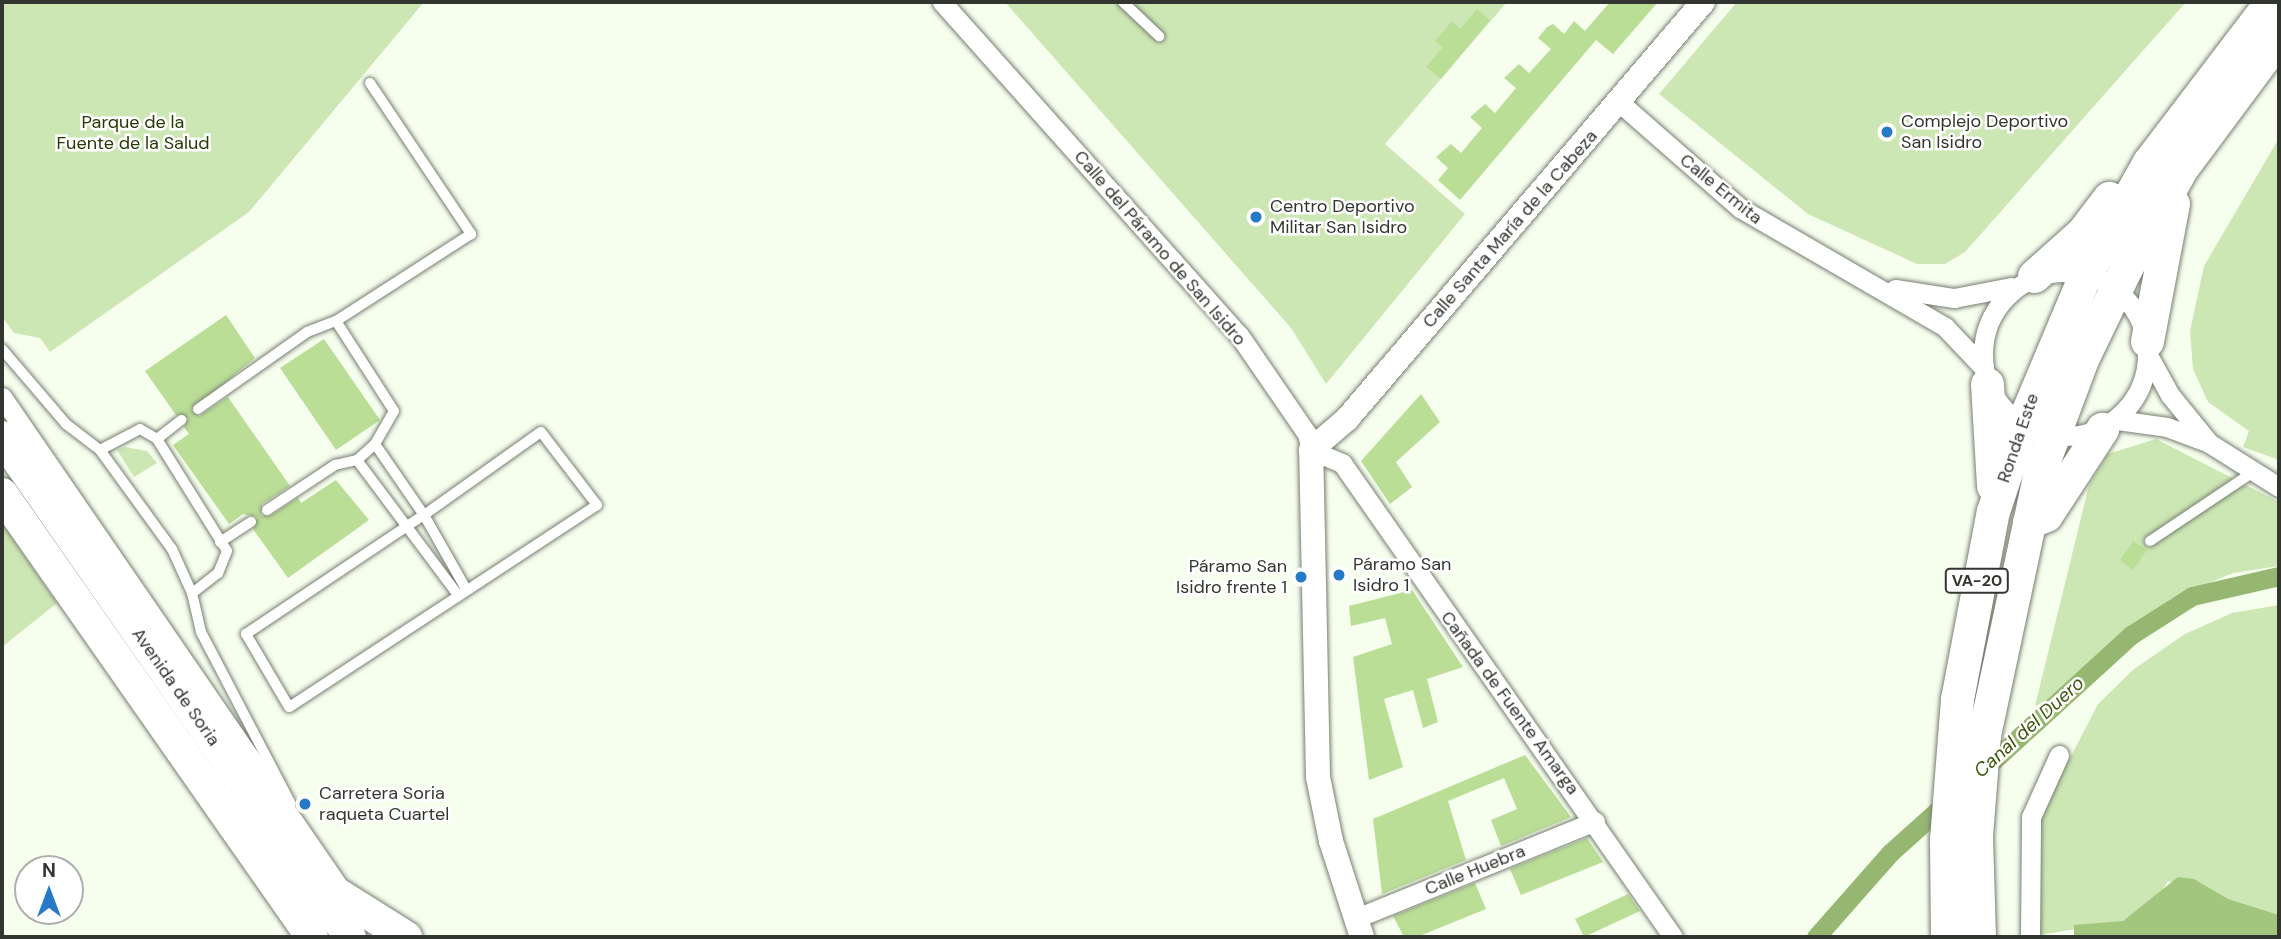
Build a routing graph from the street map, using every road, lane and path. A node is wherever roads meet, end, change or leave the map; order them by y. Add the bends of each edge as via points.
1 (942, 2) edge
2 (1123, 2) edge
3 (1703, 2) edge
4 (2271, 2) edge
5 (1159, 36) dead end
6 (2279, 37) edge
7 (370, 83) dead end
8 (1619, 102) junction
9 (2149, 162) junction
10 (2181, 169) junction
11 (2085, 275) junction
12 (2023, 282) junction
13 (1868, 283) junction
14 (2115, 289) junction
15 (336, 321) junction
16 (2148, 348) junction
17 (2, 349) edge
18 (1985, 375) junction
19 (2, 397) edge
20 (198, 409) dead end
21 (181, 421) dead end
22 (2022, 425) junction
23 (2109, 425) junction
24 (2052, 436) junction
25 (2, 437) edge
26 (157, 439) junction
27 (2209, 443) junction
28 (375, 444) junction
29 (100, 450) junction
30 (1311, 450) junction
31 (357, 460) junction
32 (2253, 472) junction
33 (2279, 487) edge
34 (2, 494) edge
35 (267, 510) dead end
36 (1993, 511) junction
37 (424, 515) junction
38 (251, 522) dead end
39 (2026, 523) junction
40 (408, 526) junction
41 (2150, 541) dead end
42 (220, 542) junction
43 (462, 592) junction
44 (192, 593) junction
45 (1969, 739) junction
46 (2059, 755) dead end
47 (1595, 821) junction
48 (304, 833) junction
49 (1961, 838) junction
50 (303, 873) junction
51 (271, 877) junction
52 (346, 897) junction
53 (1358, 928) edge
54 (341, 934) edge
55 (289, 937) edge
56 (312, 937) edge
57 (405, 937) edge
58 (1673, 937) edge
59 (1947, 937) edge
60 (1979, 937) edge
61 (2030, 937) edge

1 - 30 street, Calle del Páramo de San Isidro via 1238,335 1307,434
2 - 5 lane
3 - 8 street, Calle Santa María de la Cabeza
4 - 9 highway, Ronda Este / VA-20
6 - 10 highway, Ronda Este / VA-20
7 - 15 lane via 471,234
8 - 13 street, Calle Ermita via 1740,208
8 - 30 street, Calle Santa María de la Cabeza via 1347,419
9 - 11 highway, Ronda Este / VA-20
9 - 12 highway via 2128,172 2083,232
10 - 14 highway, Ronda Este / VA-20
10 - 16 highway
11 - 12 street, Calle Ermita
11 - 14 street
11 - 22 highway, Ronda Este / VA-20
12 - 13 street, Calle Ermita via 1933,298
12 - 18 street via 1987,327
13 - 18 street, Calle Ermita via 1945,327
14 - 16 street via 2140,321
14 - 24 highway, Ronda Este / VA-20
15 - 20 lane via 307,332
15 - 28 lane via 394,411
16 - 23 street via 2143,379
16 - 27 street
17 - 29 lane via 66,424
18 - 22 street, Calle Ermita via 2001,407
18 - 36 highway
19 - 48 street, Avenida de Soria
21 - 26 lane
22 - 24 street
22 - 36 highway, Ronda Este / VA-20
23 - 24 street
23 - 27 street via 2167,427
23 - 39 highway via 2046,515
24 - 39 highway, Ronda Este / VA-20
25 - 50 main road, Avenida de Soria
26 - 29 lane via 140,429
26 - 42 lane
27 - 32 street
28 - 31 lane
28 - 37 lane
29 - 44 lane via 172,549
30 - 47 street, Cañada de Fuente Amarga via 1342,463
30 - 53 street, Calle del Páramo de San Isidro via 1318,777
31 - 35 lane via 335,465
31 - 40 lane
32 - 33 street
32 - 41 lane
34 - 51 main road, Avenida de Soria
36 - 45 highway, Ronda Este / VA-20 via 1972,602
37 - 40 lane
37 - 43 lane
37 - 43 lane via 541,432 597,505
38 - 42 lane
39 - 45 highway, Ronda Este / VA-20
40 - 43 lane
40 - 43 lane via 246,634 289,707
42 - 44 lane via 228,551 223,564
44 - 48 lane via 201,632
45 - 49 highway, Ronda Este / VA-20
46 - 61 street via 2031,817
47 - 53 street, Calle Huebra
47 - 58 street, Cañada de Fuente Amarga
48 - 52 street, Avenida de Soria
49 - 59 highway, Ronda Este / VA-20
49 - 60 highway, Ronda Este / VA-20
50 - 52 main road
50 - 54 main road, Avenida de Soria
51 - 55 main road
51 - 56 main road, Avenida de Soria
52 - 57 main road
54 - 57 street via 384,929

